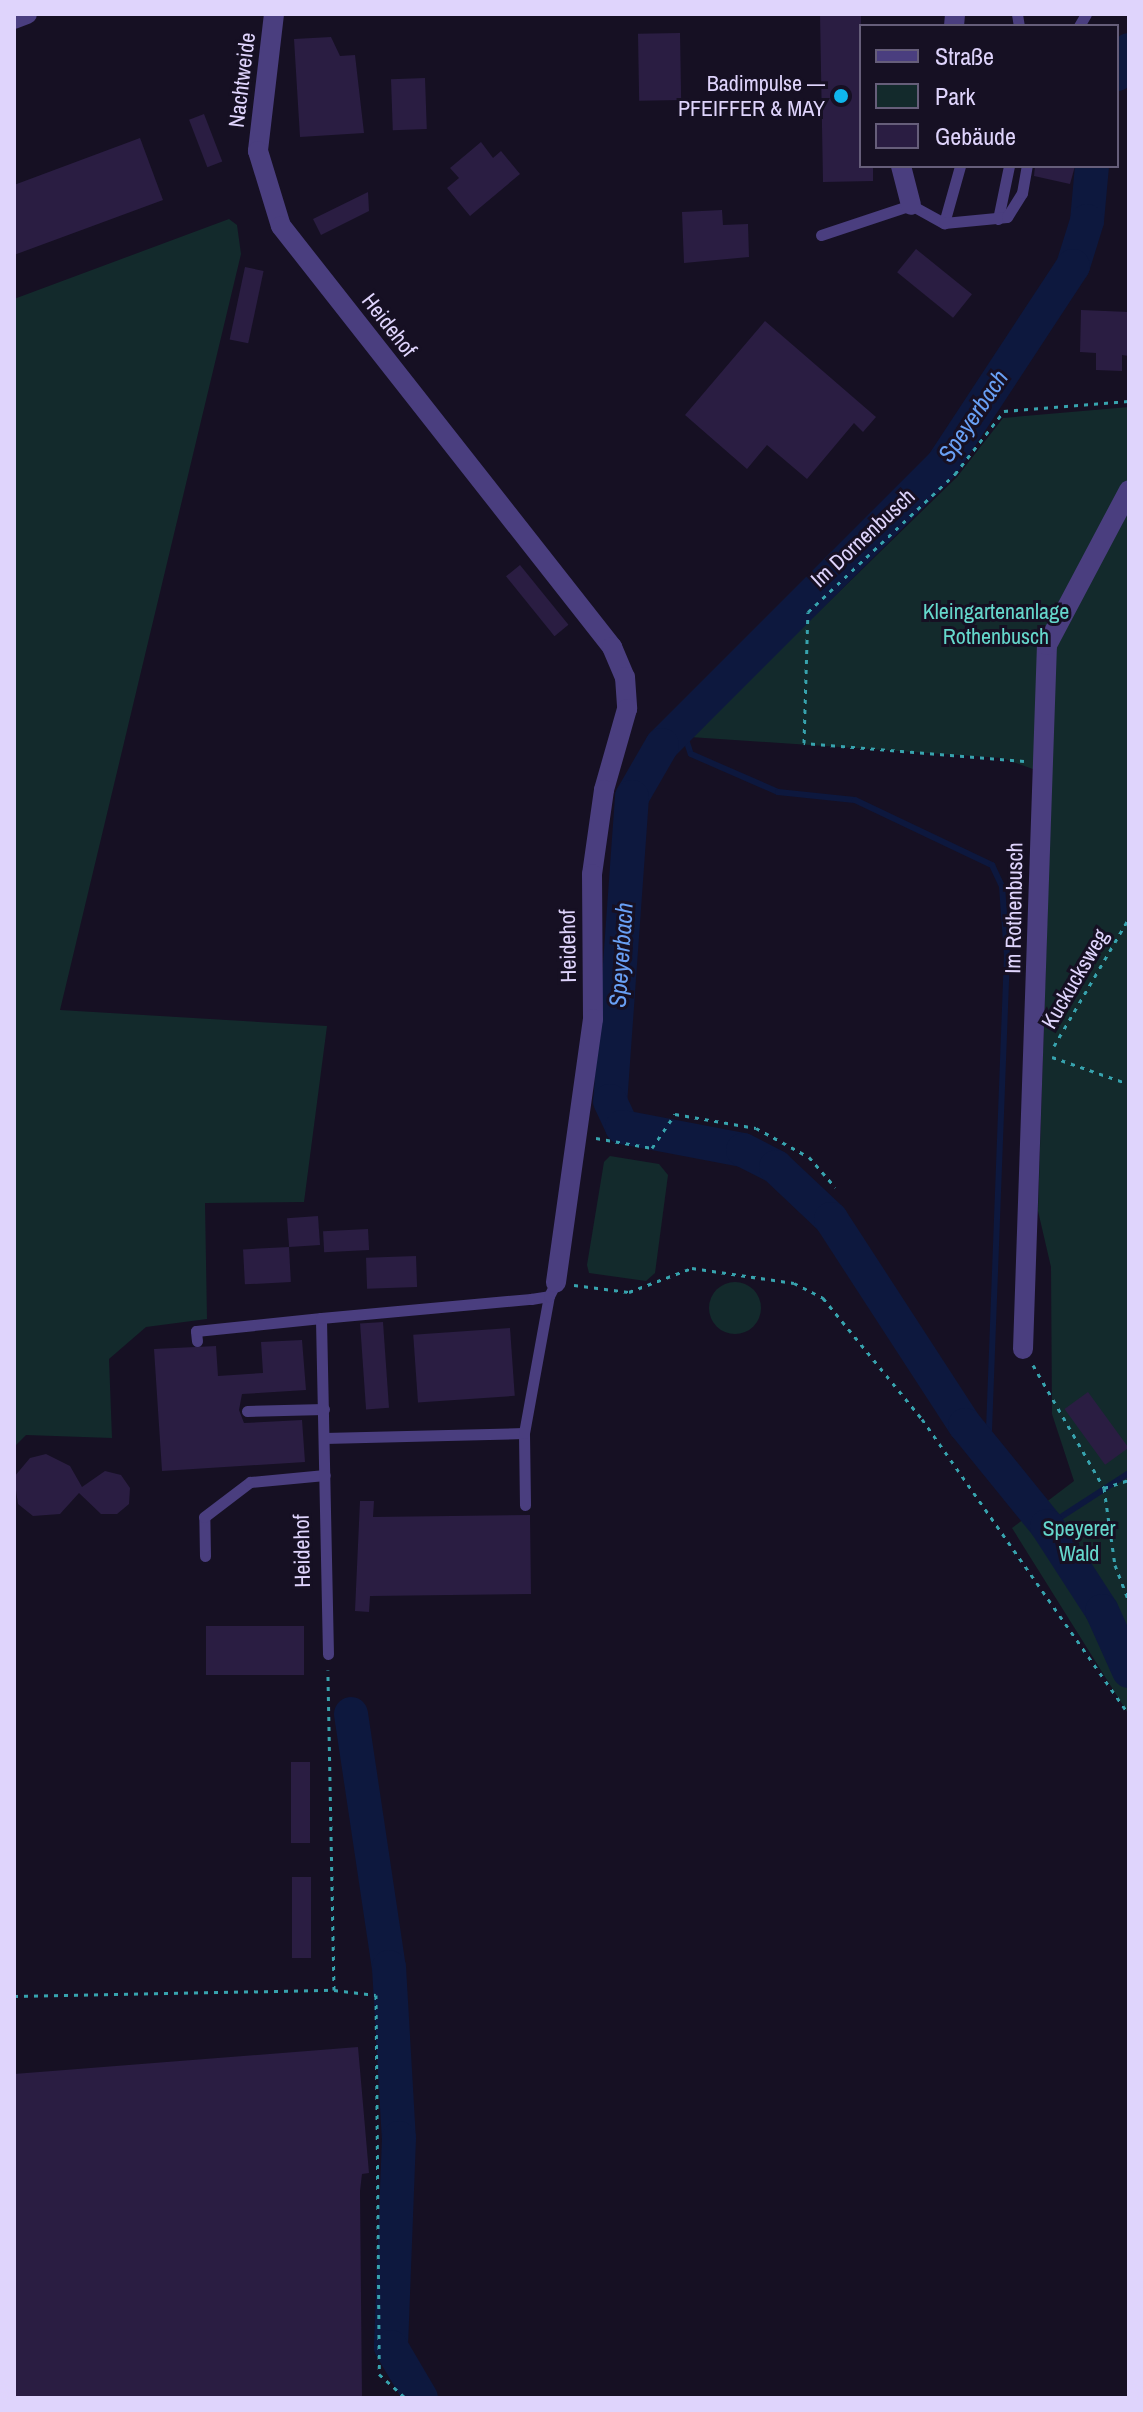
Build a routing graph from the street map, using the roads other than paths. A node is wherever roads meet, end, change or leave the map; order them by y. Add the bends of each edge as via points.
1 (27, 14) edge
2 (274, 14) edge
3 (14, 19) edge
4 (258, 151) joint
5 (902, 168) edge
6 (959, 168) edge
7 (1009, 168) edge
8 (1027, 168) edge
9 (911, 205) junction
10 (998, 219) junction
11 (944, 223) junction
12 (821, 235) dead end
13 (1129, 490) edge
14 (552, 1289) junction
15 (321, 1318) junction
16 (197, 1341) dead end
17 (1023, 1349) road end
18 (324, 1409) junction
19 (247, 1411) dead end
20 (524, 1433) junction
21 (324, 1438) junction
22 (325, 1475) junction
23 (525, 1505) dead end
24 (205, 1556) dead end
25 (328, 1654) road end

1 - 3 street
2 - 4 street, Nachtweide
4 - 14 street, Heidehof via 281,226 612,647 625,677 627,709 604,790 592,874 593,1019
5 - 9 street
6 - 11 lane
7 - 10 lane
8 - 10 lane via 1022,193 1007,217
9 - 11 lane
9 - 12 lane
10 - 11 lane
13 - 17 street, Im Rothenbusch via 1047,645
14 - 15 lane
14 - 20 lane
15 - 16 lane via 196,1331
15 - 18 lane, Heidehof
18 - 19 lane
18 - 21 lane, Heidehof
20 - 21 lane
20 - 23 lane
21 - 22 lane, Heidehof
22 - 24 lane via 250,1482 204,1517
22 - 25 lane, Heidehof

